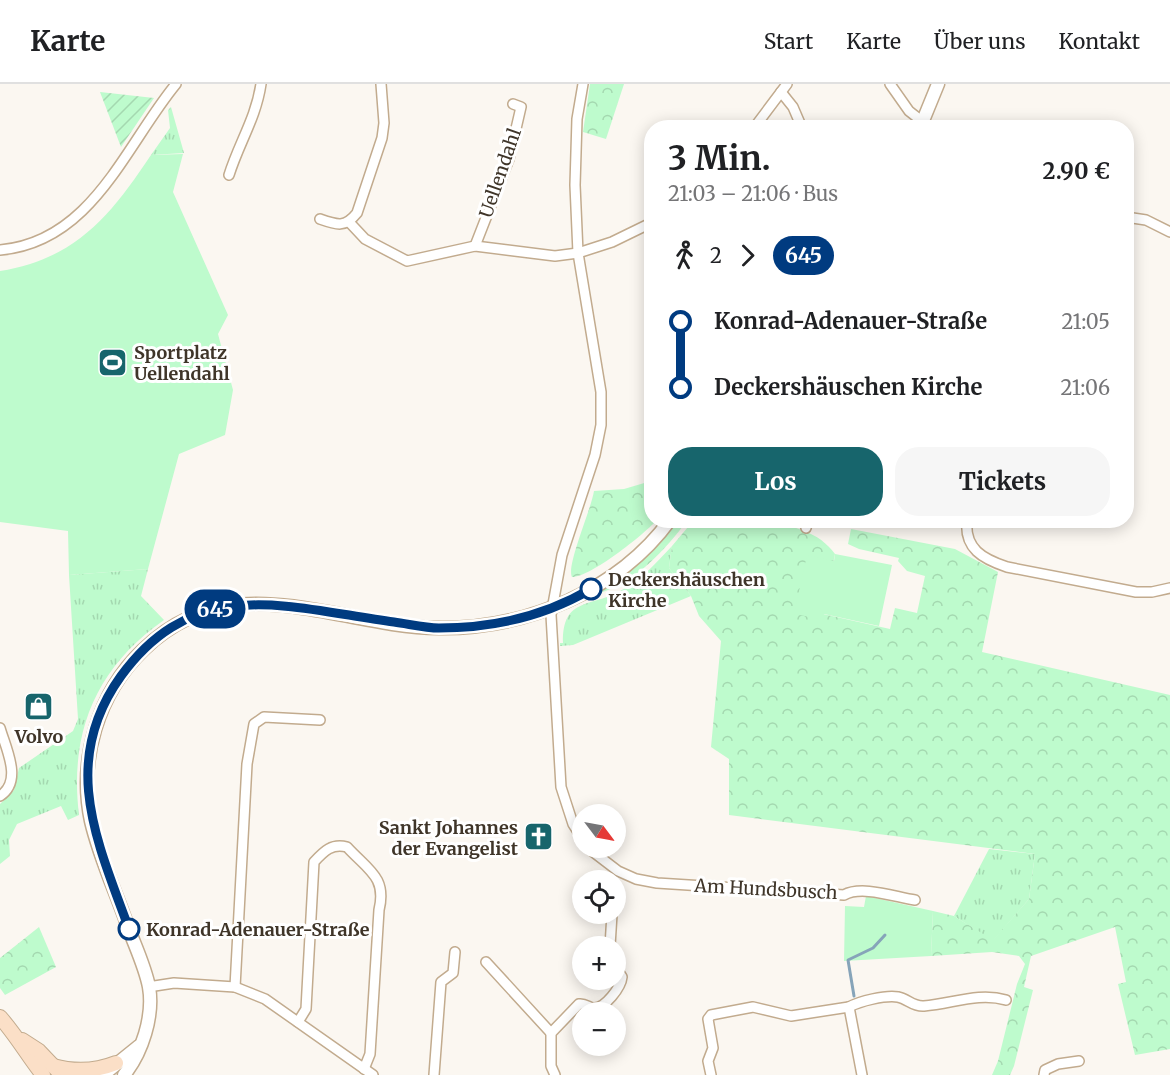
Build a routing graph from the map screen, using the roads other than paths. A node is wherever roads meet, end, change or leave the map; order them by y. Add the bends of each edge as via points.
1 (176, 84) edge
2 (261, 84) edge
3 (381, 84) edge
4 (582, 84) edge
5 (787, 84) edge
6 (890, 84) edge
7 (938, 84) edge
8 (781, 92) junction
9 (513, 104) dead end
10 (760, 120) edge
11 (798, 120) edge
12 (917, 120) edge
13 (923, 120) edge
14 (229, 175) dead end
15 (1134, 218) edge
16 (320, 219) dead end
17 (350, 223) junction
18 (644, 226) edge
19 (1170, 232) edge
20 (475, 246) junction
21 (0, 250) edge
22 (578, 253) junction
23 (663, 528) edge
24 (967, 528) edge
25 (1170, 588) edge
26 (552, 607) junction
27 (320, 720) dead end
28 (0, 728) edge
29 (0, 796) edge
30 (572, 821) edge
31 (598, 858) edge
32 (610, 870) edge
33 (626, 878) edge
34 (915, 900) dead end
35 (455, 951) dead end
36 (486, 962) dead end
37 (148, 987) junction
38 (235, 987) junction
39 (617, 990) edge
40 (1006, 1000) dead end
41 (849, 1007) junction
42 (0, 1017) edge
43 (298, 1022) junction
44 (551, 1033) junction
45 (139, 1046) junction
46 (1079, 1061) dead end
47 (116, 1063) junction
48 (364, 1069) junction
49 (52, 1072) edge
50 (103, 1075) edge
51 (124, 1075) edge
52 (373, 1075) edge
53 (434, 1075) edge
54 (555, 1075) edge
55 (711, 1075) edge
56 (862, 1075) edge
57 (1044, 1075) edge

1 - 21 street via 106,184 80,213 52,235
2 - 14 street via 248,134 240,142
3 - 17 street via 382,138 357,213
4 - 22 street via 575,185
5 - 8 street
6 - 12 street
7 - 13 street
8 - 10 street
8 - 11 street
9 - 20 street, Uellendahl via 521,107 509,159
15 - 19 street
16 - 17 street via 339,226
17 - 20 street, Uellendahl via 365,239 407,261
18 - 22 street, Uellendahl
20 - 22 street, Uellendahl via 555,256
22 - 26 street via 601,392 601,425 562,555
23 - 26 street via 649,545 609,577
24 - 25 street via 968,540 987,561 1006,567 1136,592
26 - 30 street via 561,787
26 - 37 street via 513,620 438,628 276,604 231,605 181,621 141,651 103,704 92,739 87,782 91,821
27 - 38 street via 264,717 254,724 247,764
28 - 29 street via 13,775 7,792
31 - 32 street
33 - 34 street, Am Hundsbusch via 844,895 862,891
35 - 53 street via 453,973 441,982
36 - 44 street
37 - 38 street via 174,983
37 - 45 street via 148,1022
38 - 43 street via 265,999
39 - 44 street via 600,1006 579,1004
40 - 41 street via 985,996 922,1007 892,997
41 - 55 street via 791,1016 753,1007 711,1015
41 - 56 street
42 - 49 main road
43 - 48 street
43 - 48 street via 306,1009 314,862 324,851 347,847 381,883 383,893 370,1054
44 - 54 street via 551,1066
45 - 47 street
45 - 51 street via 133,1065
46 - 57 street via 1058,1064 1045,1070
47 - 49 main road via 101,1069
47 - 50 street
48 - 52 street

